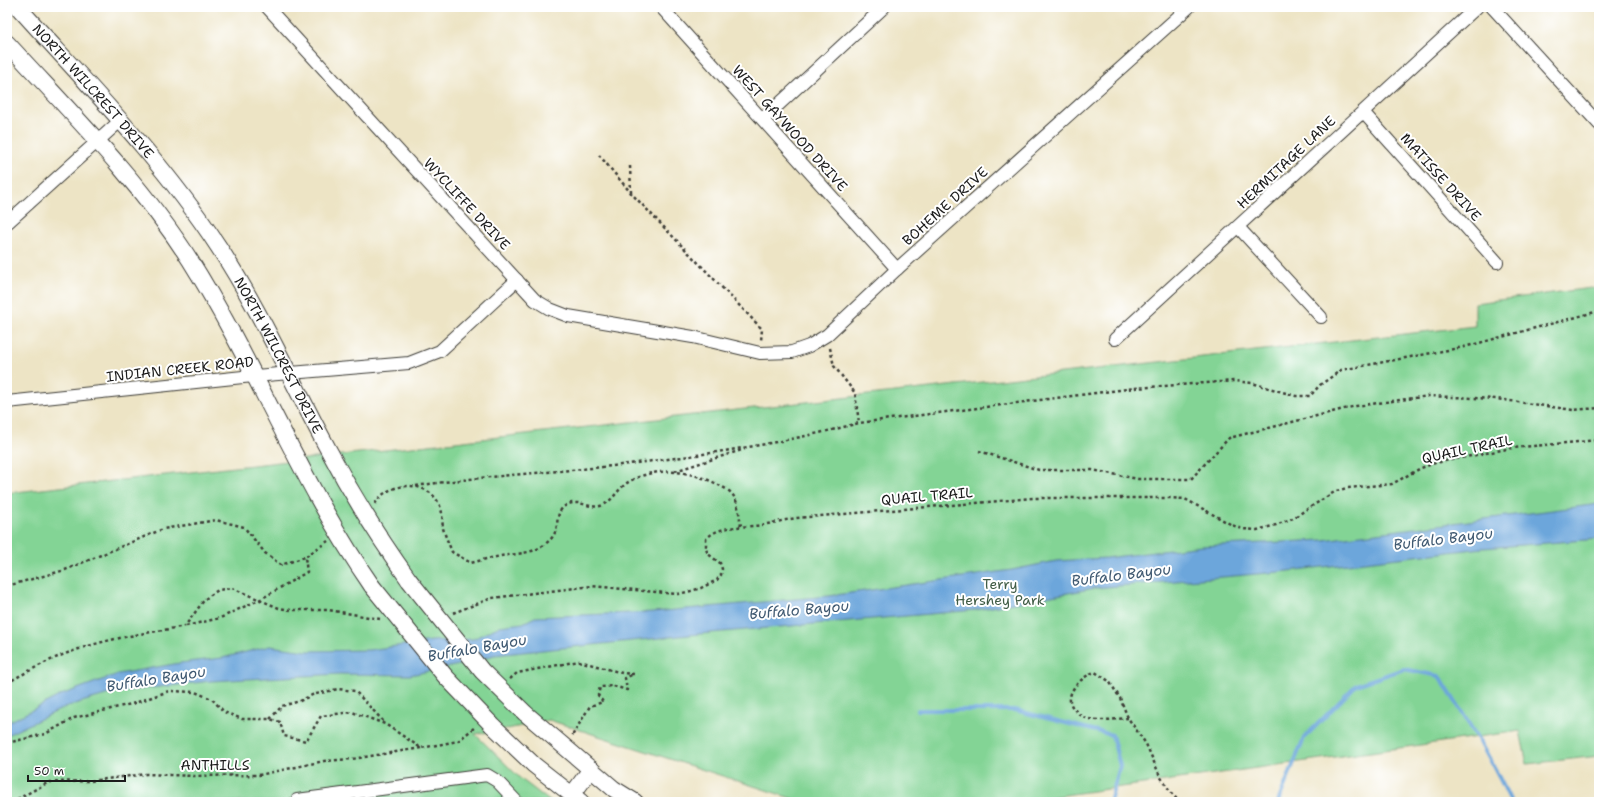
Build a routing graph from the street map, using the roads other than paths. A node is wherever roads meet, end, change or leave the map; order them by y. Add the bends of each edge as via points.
1 (18, 7) edge
2 (267, 7) edge
3 (661, 7) edge
4 (884, 7) edge
5 (1189, 7) edge
6 (1477, 7) edge
7 (1492, 7) edge
8 (7, 43) edge
9 (1363, 112) junction
10 (763, 119) junction
11 (120, 121) junction
12 (1599, 124) edge
13 (97, 142) junction
14 (7, 223) edge
15 (1238, 227) junction
16 (1497, 262) dead end
17 (898, 269) junction
18 (517, 280) junction
19 (1321, 317) dead end
20 (693, 337) joint
21 (1115, 339) dead end
22 (289, 373) junction
23 (255, 376) junction
24 (7, 402) edge
25 (591, 770) junction
26 (576, 799) edge
27 (297, 802) edge
28 (517, 802) edge
29 (635, 802) edge

1 - 11 main road, NORTH WILCREST DRIVE
2 - 18 street, WYCLIFFE DRIVE
3 - 10 street, WEST GAYWOOD DRIVE
4 - 10 street
5 - 17 street, BOHEME DRIVE
6 - 9 street, HERMITAGE LANE
7 - 12 street
8 - 13 main road
9 - 15 street, HERMITAGE LANE
9 - 16 street, MATISSE DRIVE
10 - 17 street, WEST GAYWOOD DRIVE
11 - 13 street
11 - 22 main road, NORTH WILCREST DRIVE via 175,186 218,246 252,301
13 - 14 street
13 - 23 main road via 148,202 190,260
15 - 19 street
15 - 21 street, HERMITAGE LANE
17 - 20 street, BOHEME DRIVE via 827,335 809,346 792,352 760,354
18 - 20 street, WYCLIFFE DRIVE via 535,300 568,316
18 - 22 street, INDIAN CREEK ROAD via 440,351 409,363
22 - 23 street, INDIAN CREEK ROAD
22 - 25 main road, NORTH WILCREST DRIVE, bridge via 327,449 365,516 409,580 482,671 526,714
23 - 24 street, INDIAN CREEK ROAD
23 - 26 main road, bridge via 338,532 372,586 445,676 534,765
25 - 26 main road
25 - 29 main road, NORTH WILCREST DRIVE
27 - 28 street via 296,800 487,776 497,781

